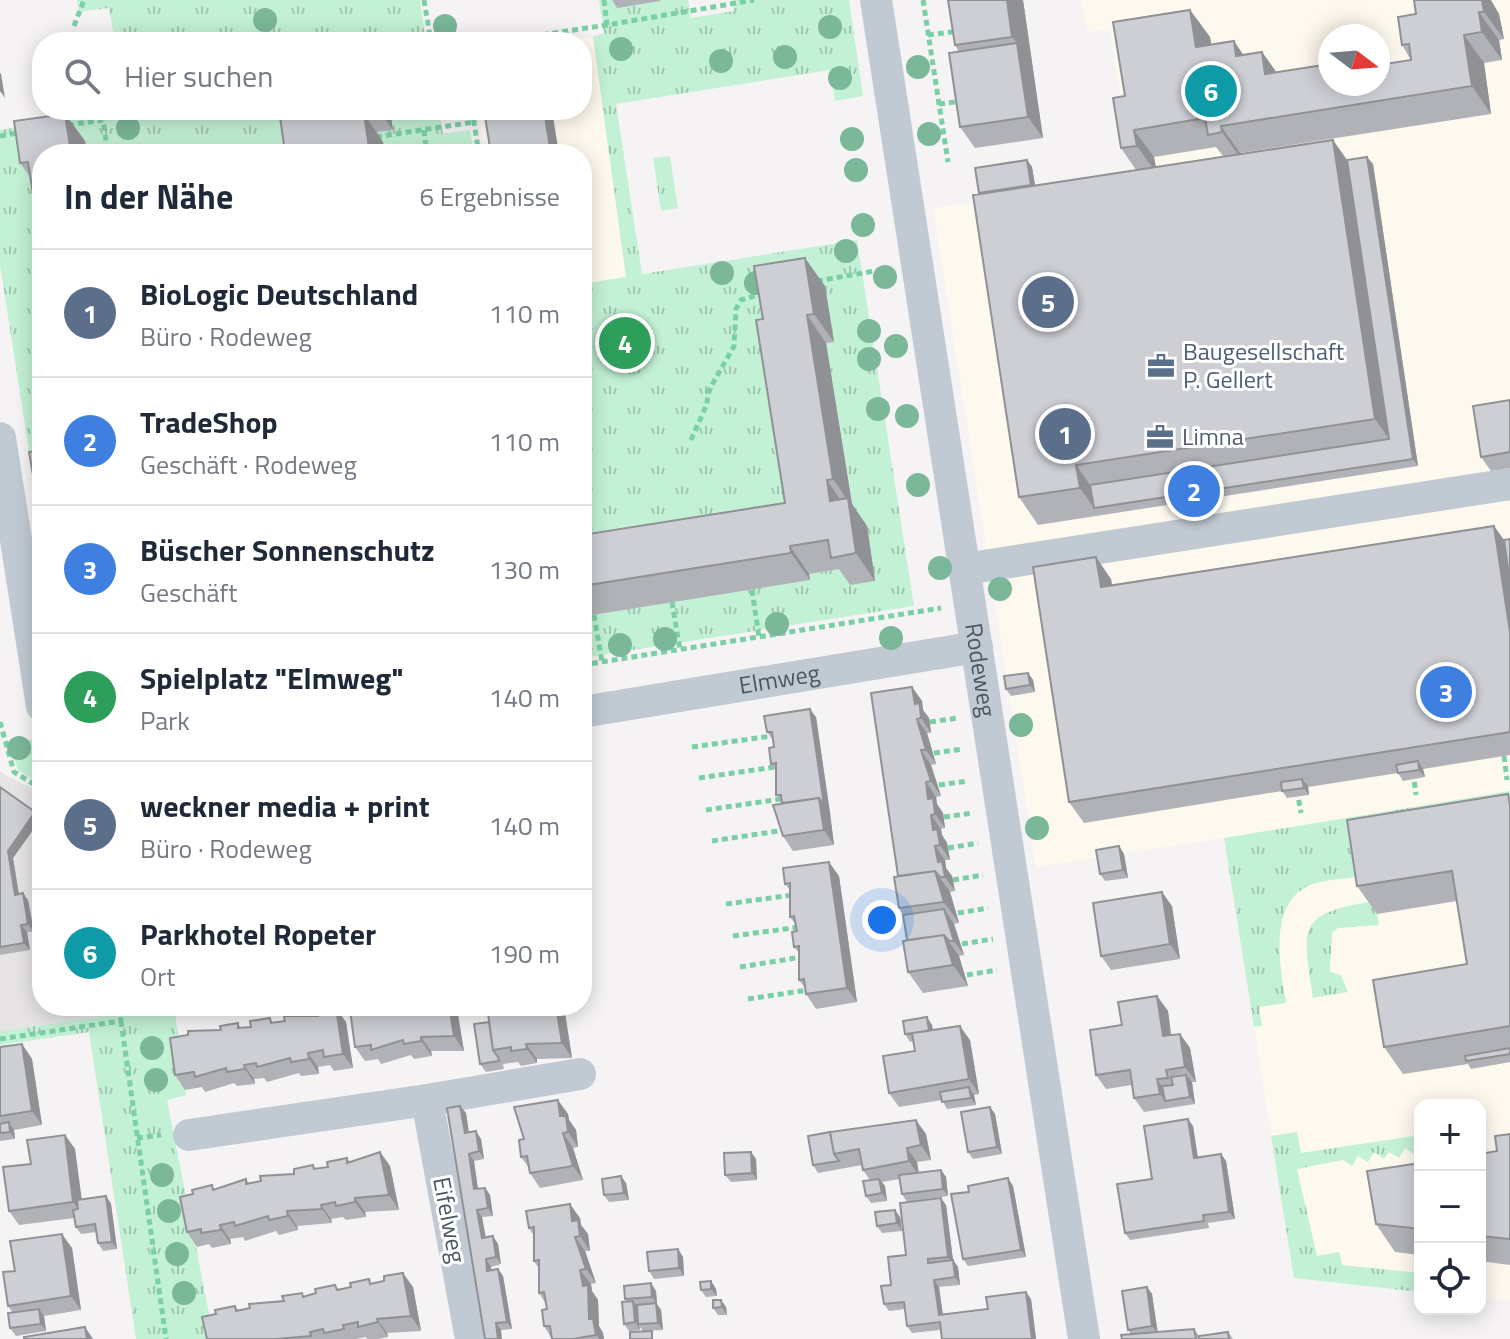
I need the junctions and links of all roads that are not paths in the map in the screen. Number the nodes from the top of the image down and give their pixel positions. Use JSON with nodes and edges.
{"nodes":[{"id":1,"x":876,"y":0,"type":"edge"},
{"id":2,"x":0,"y":438,"type":"edge"},
{"id":3,"x":1510,"y":484,"type":"edge"},
{"id":4,"x":965,"y":569,"type":"junction"},
{"id":5,"x":32,"y":642,"type":"edge"},
{"id":6,"x":977,"y":647,"type":"junction"},
{"id":7,"x":592,"y":710,"type":"edge"},
{"id":8,"x":580,"y":1074,"type":"dead end"},
{"id":9,"x":436,"y":1099,"type":"junction"},
{"id":10,"x":179,"y":1134,"type":"road end"},
{"id":11,"x":471,"y":1339,"type":"edge"},
{"id":12,"x":1084,"y":1339,"type":"edge"}],
"edges":[{"from":1,"to":4,"type":"street","name":"Rodeweg"},
{"from":2,"to":5,"type":"street"},
{"from":3,"to":4,"type":"street"},
{"from":4,"to":6,"type":"street","name":"Rodeweg"},
{"from":6,"to":7,"type":"street","name":"Elmweg"},
{"from":6,"to":12,"type":"street","name":"Rodeweg"},
{"from":8,"to":9,"type":"street"},
{"from":9,"to":10,"type":"street"},
{"from":9,"to":11,"type":"street","name":"Eifelweg"}]}
